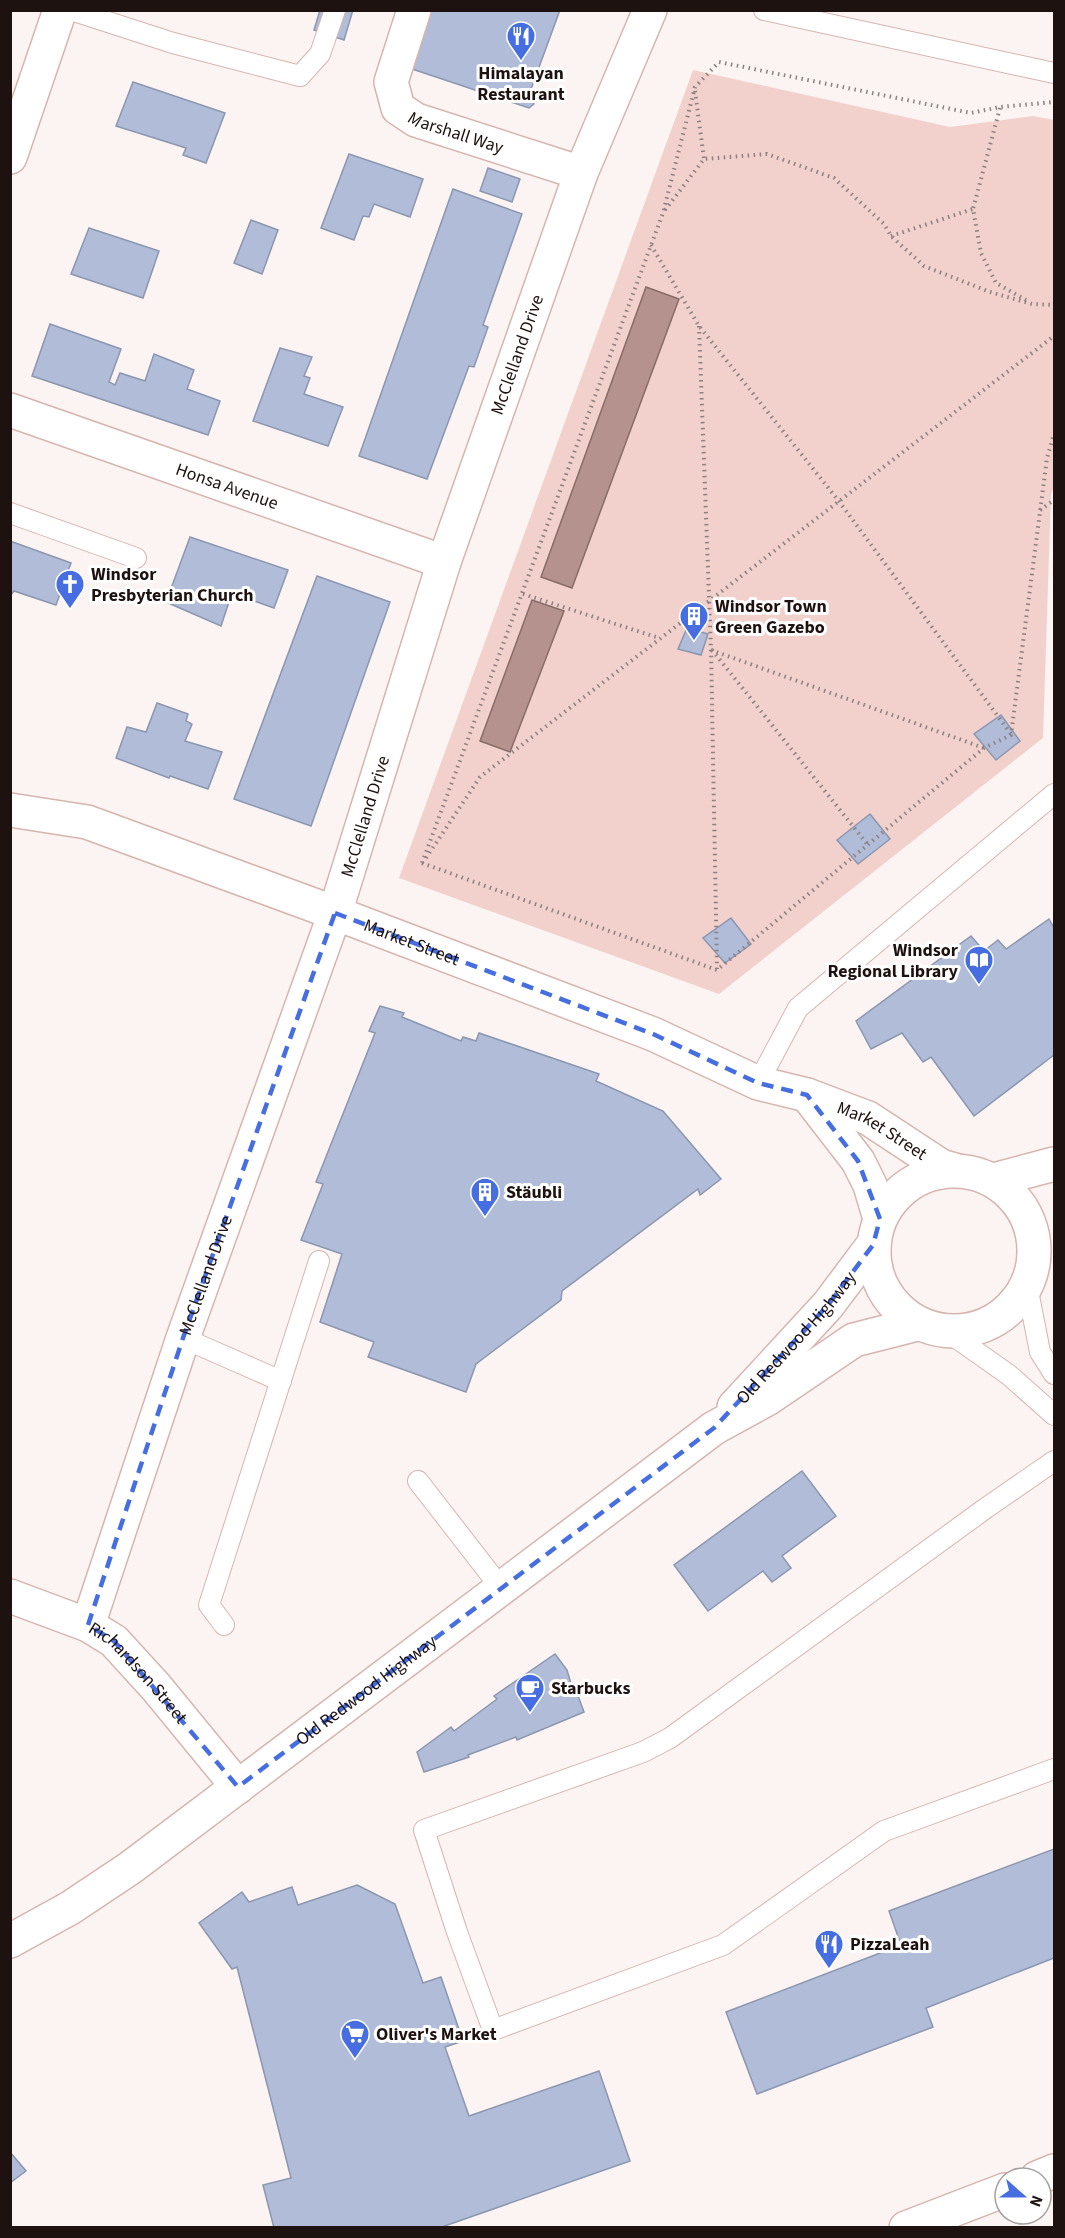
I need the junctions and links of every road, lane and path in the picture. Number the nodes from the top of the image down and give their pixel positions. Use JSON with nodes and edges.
{"nodes":[{"id":1,"x":60,"y":10,"type":"edge"},
{"id":2,"x":71,"y":10,"type":"edge"},
{"id":3,"x":335,"y":10,"type":"edge"},
{"id":4,"x":414,"y":10,"type":"edge"},
{"id":5,"x":651,"y":10,"type":"edge"},
{"id":6,"x":764,"y":10,"type":"edge"},
{"id":7,"x":1054,"y":73,"type":"edge"},
{"id":8,"x":695,"y":87,"type":"junction"},
{"id":9,"x":1054,"y":102,"type":"edge"},
{"id":10,"x":1000,"y":107,"type":"junction"},
{"id":11,"x":10,"y":158,"type":"edge"},
{"id":12,"x":704,"y":159,"type":"junction"},
{"id":13,"x":581,"y":173,"type":"junction"},
{"id":14,"x":973,"y":209,"type":"junction"},
{"id":15,"x":663,"y":213,"type":"junction"},
{"id":16,"x":891,"y":236,"type":"junction"},
{"id":17,"x":650,"y":245,"type":"junction"},
{"id":18,"x":1032,"y":304,"type":"junction"},
{"id":19,"x":1054,"y":305,"type":"edge"},
{"id":20,"x":699,"y":326,"type":"junction"},
{"id":21,"x":1054,"y":336,"type":"edge"},
{"id":22,"x":10,"y":410,"type":"edge"},
{"id":23,"x":1054,"y":434,"type":"edge"},
{"id":24,"x":838,"y":500,"type":"junction"},
{"id":25,"x":1054,"y":500,"type":"edge"},
{"id":26,"x":1040,"y":511,"type":"junction"},
{"id":27,"x":10,"y":513,"type":"edge"},
{"id":28,"x":136,"y":558,"type":"dead end"},
{"id":29,"x":444,"y":562,"type":"junction"},
{"id":30,"x":523,"y":594,"type":"junction"},
{"id":31,"x":708,"y":602,"type":"junction"},
{"id":32,"x":660,"y":638,"type":"junction"},
{"id":33,"x":711,"y":650,"type":"junction"},
{"id":34,"x":1011,"y":735,"type":"junction"},
{"id":35,"x":984,"y":748,"type":"junction"},
{"id":36,"x":1054,"y":794,"type":"edge"},
{"id":37,"x":10,"y":810,"type":"edge"},
{"id":38,"x":868,"y":845,"type":"junction"},
{"id":39,"x":422,"y":863,"type":"junction"},
{"id":40,"x":335,"y":913,"type":"junction"},
{"id":41,"x":717,"y":970,"type":"junction"},
{"id":42,"x":758,"y":1083,"type":"junction"},
{"id":43,"x":807,"y":1095,"type":"junction"},
{"id":44,"x":1054,"y":1164,"type":"edge"},
{"id":45,"x":955,"y":1170,"type":"junction"},
{"id":46,"x":993,"y":1180,"type":"junction"},
{"id":47,"x":877,"y":1232,"type":"junction"},
{"id":48,"x":1054,"y":1233,"type":"edge"},
{"id":49,"x":319,"y":1262,"type":"dead end"},
{"id":50,"x":1031,"y":1273,"type":"junction"},
{"id":51,"x":933,"y":1328,"type":"junction"},
{"id":52,"x":183,"y":1338,"type":"junction"},
{"id":53,"x":1054,"y":1374,"type":"edge"},
{"id":54,"x":281,"y":1382,"type":"junction"},
{"id":55,"x":1054,"y":1415,"type":"edge"},
{"id":56,"x":714,"y":1428,"type":"junction"},
{"id":57,"x":1054,"y":1461,"type":"edge"},
{"id":58,"x":418,"y":1481,"type":"dead end"},
{"id":59,"x":501,"y":1588,"type":"junction"},
{"id":60,"x":10,"y":1596,"type":"edge"},
{"id":61,"x":88,"y":1625,"type":"junction"},
{"id":62,"x":224,"y":1625,"type":"dead end"},
{"id":63,"x":1054,"y":1769,"type":"edge"},
{"id":64,"x":238,"y":1787,"type":"junction"},
{"id":65,"x":10,"y":1941,"type":"edge"},
{"id":66,"x":993,"y":2195,"type":"edge"},
{"id":67,"x":906,"y":2228,"type":"edge"}],
"edges":[{"from":1,"to":11,"type":"main road"},
{"from":2,"to":3,"type":"lane"},
{"from":4,"to":13,"type":"main road","name":"Marshall Way"},
{"from":5,"to":13,"type":"main road","name":"McClelland Drive"},
{"from":6,"to":7,"type":"lane"},
{"from":8,"to":10,"type":"path"},
{"from":8,"to":12,"type":"path"},
{"from":8,"to":15,"type":"path"},
{"from":9,"to":10,"type":"path"},
{"from":10,"to":14,"type":"path"},
{"from":12,"to":15,"type":"path"},
{"from":12,"to":16,"type":"path"},
{"from":13,"to":29,"type":"main road","name":"McClelland Drive"},
{"from":14,"to":16,"type":"path"},
{"from":14,"to":18,"type":"path"},
{"from":15,"to":17,"type":"path"},
{"from":16,"to":18,"type":"path"},
{"from":17,"to":20,"type":"path"},
{"from":17,"to":30,"type":"path"},
{"from":18,"to":19,"type":"path"},
{"from":20,"to":24,"type":"path"},
{"from":20,"to":31,"type":"path"},
{"from":21,"to":24,"type":"path"},
{"from":22,"to":29,"type":"main road","name":"Honsa Avenue"},
{"from":23,"to":26,"type":"path"},
{"from":24,"to":31,"type":"path"},
{"from":24,"to":34,"type":"path"},
{"from":25,"to":26,"type":"path"},
{"from":26,"to":34,"type":"path"},
{"from":27,"to":28,"type":"lane"},
{"from":29,"to":40,"type":"main road","name":"McClelland Drive"},
{"from":30,"to":32,"type":"path"},
{"from":30,"to":39,"type":"path"},
{"from":31,"to":32,"type":"path"},
{"from":31,"to":33,"type":"path"},
{"from":32,"to":39,"type":"path"},
{"from":33,"to":35,"type":"path"},
{"from":33,"to":38,"type":"path"},
{"from":33,"to":41,"type":"path"},
{"from":34,"to":35,"type":"path"},
{"from":35,"to":38,"type":"path"},
{"from":36,"to":42,"type":"lane"},
{"from":37,"to":40,"type":"main road","name":"Market Street"},
{"from":38,"to":41,"type":"path"},
{"from":39,"to":41,"type":"path"},
{"from":40,"to":42,"type":"main road","name":"Market Street"},
{"from":40,"to":52,"type":"main road","name":"McClelland Drive"},
{"from":42,"to":43,"type":"main road","name":"Market Street"},
{"from":43,"to":45,"type":"main road","name":"Market Street"},
{"from":43,"to":47,"type":"main road","name":"Market Street"},
{"from":44,"to":46,"type":"main road"},
{"from":45,"to":46,"type":"main road"},
{"from":45,"to":47,"type":"main road"},
{"from":46,"to":50,"type":"main road"},
{"from":47,"to":51,"type":"main road"},
{"from":47,"to":56,"type":"main road","name":"Old Redwood Highway"},
{"from":48,"to":50,"type":"main road"},
{"from":49,"to":54,"type":"lane"},
{"from":50,"to":51,"type":"main road"},
{"from":50,"to":53,"type":"lane"},
{"from":51,"to":55,"type":"lane"},
{"from":51,"to":56,"type":"main road","name":"Old Redwood Highway"},
{"from":52,"to":54,"type":"lane"},
{"from":52,"to":61,"type":"main road","name":"McClelland Drive"},
{"from":54,"to":62,"type":"lane"},
{"from":56,"to":59,"type":"main road","name":"Old Redwood Highway"},
{"from":57,"to":63,"type":"lane"},
{"from":58,"to":59,"type":"lane"},
{"from":59,"to":64,"type":"main road","name":"Old Redwood Highway"},
{"from":60,"to":61,"type":"main road","name":"Richardson Street"},
{"from":61,"to":64,"type":"main road","name":"Richardson Street"},
{"from":64,"to":65,"type":"main road","name":"Old Redwood Highway"},
{"from":66,"to":67,"type":"main road"}]}
